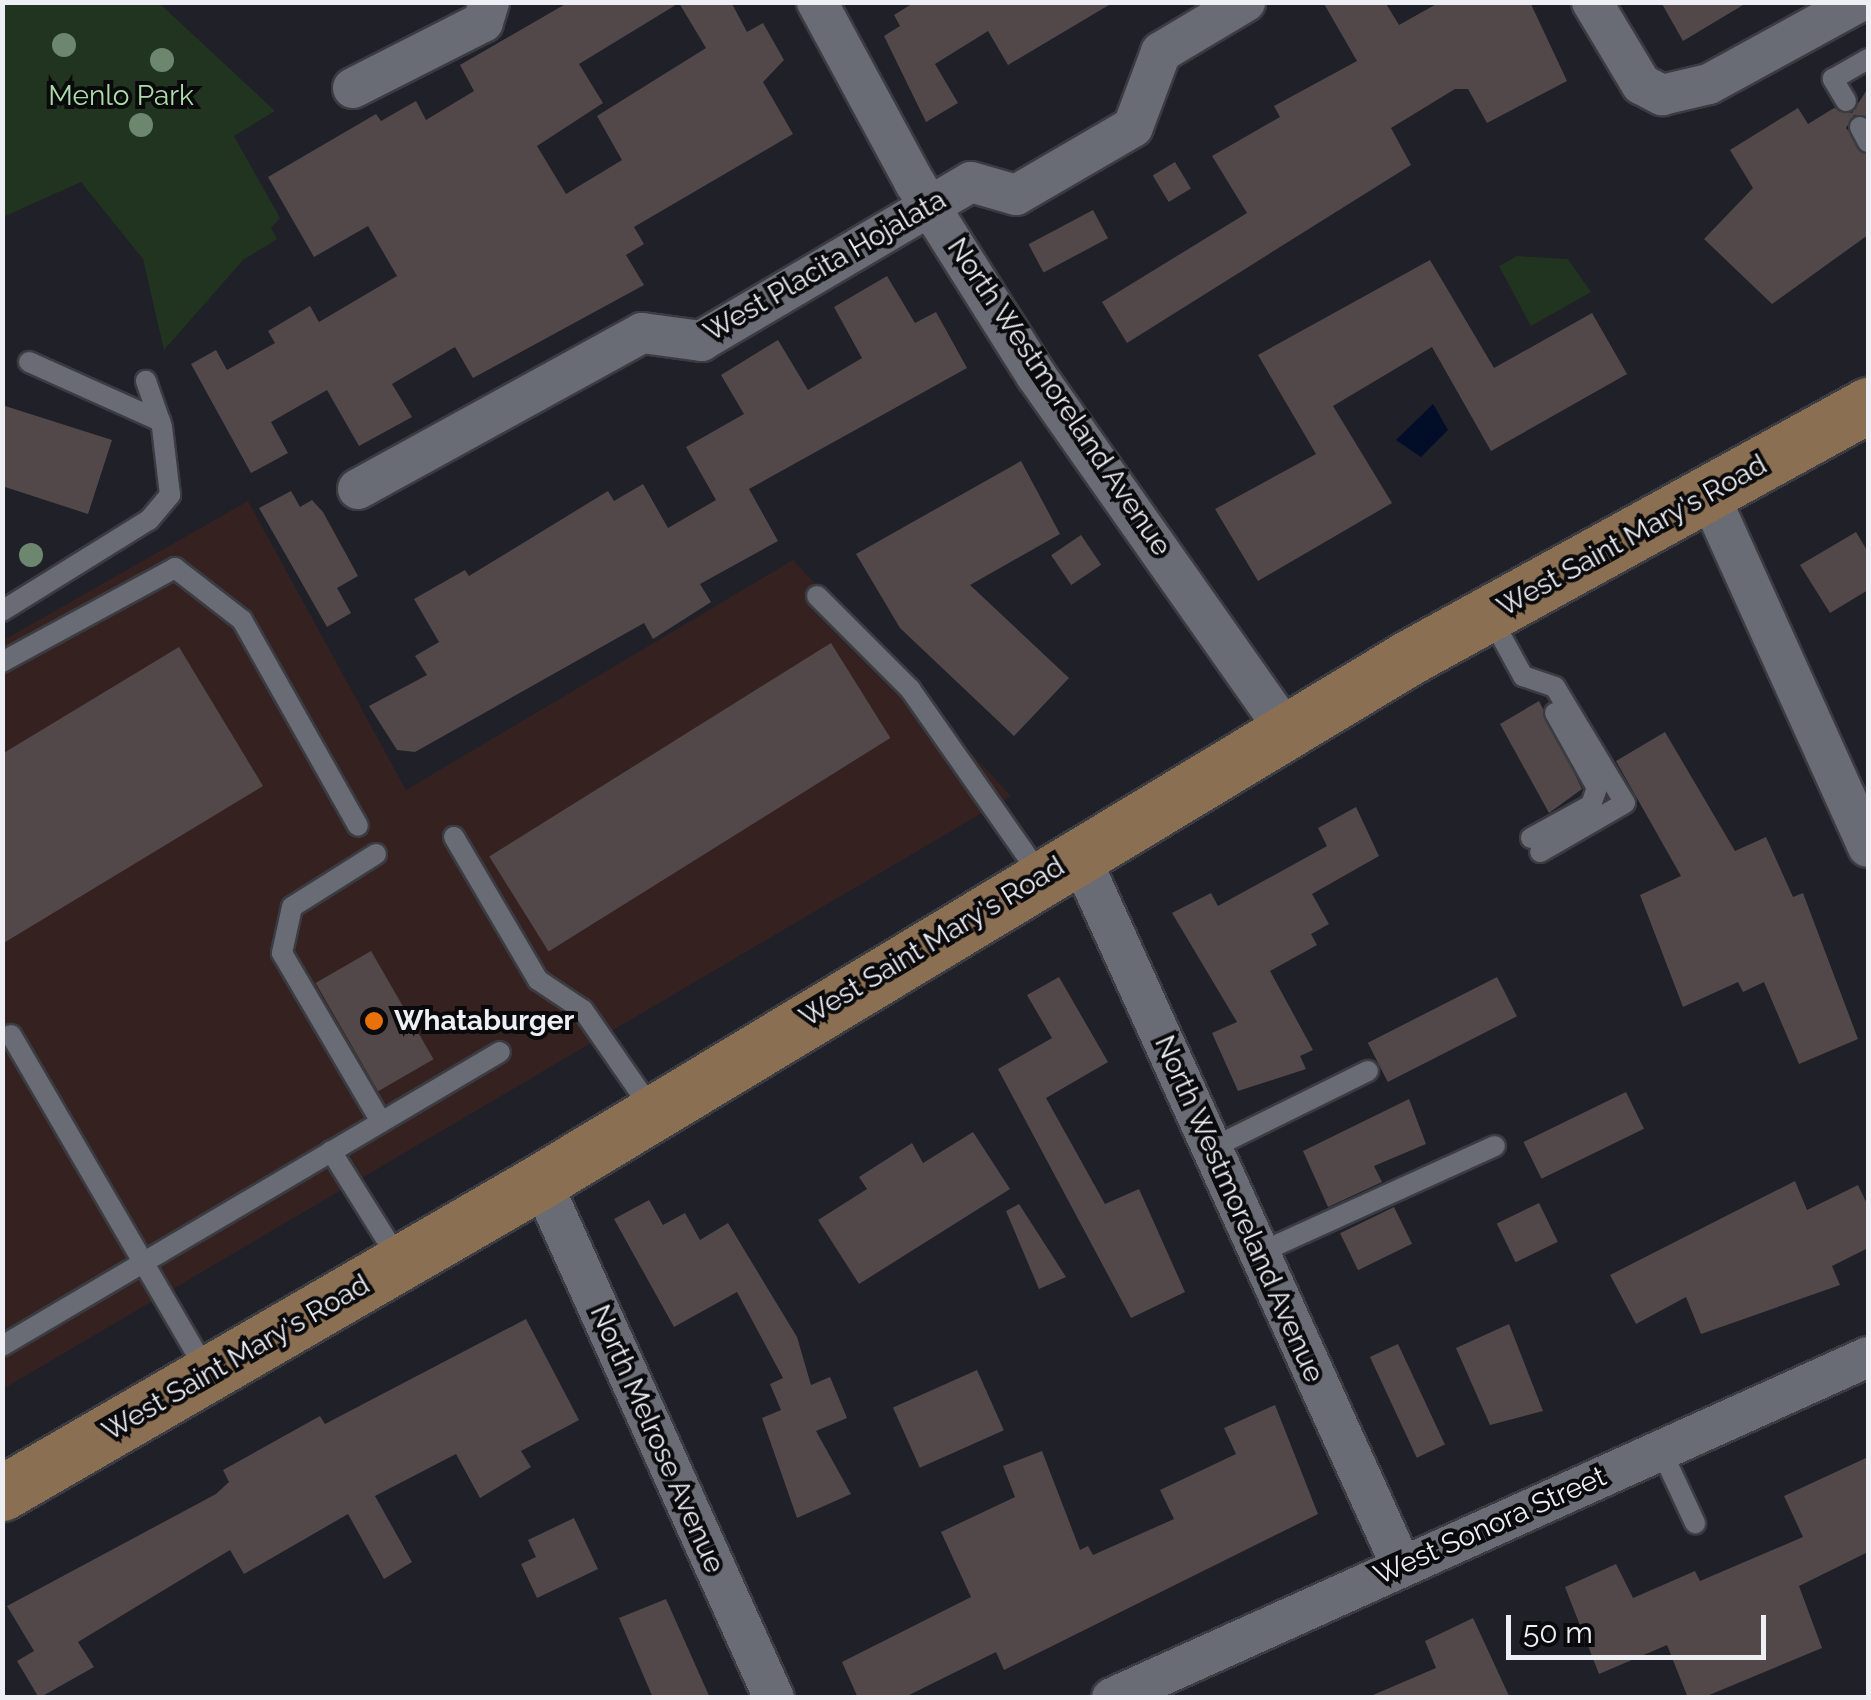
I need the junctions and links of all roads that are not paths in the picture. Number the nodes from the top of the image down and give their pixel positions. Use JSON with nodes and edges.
{"nodes":[{"id":1,"x":490,"y":2,"type":"edge"},
{"id":2,"x":817,"y":2,"type":"edge"},
{"id":3,"x":1244,"y":2,"type":"edge"},
{"id":4,"x":1592,"y":2,"type":"edge"},
{"id":5,"x":1859,"y":2,"type":"edge"},
{"id":6,"x":1868,"y":59,"type":"edge"},
{"id":7,"x":353,"y":88,"type":"dead end"},
{"id":8,"x":1846,"y":101,"type":"dead end"},
{"id":9,"x":930,"y":206,"type":"junction"},
{"id":10,"x":29,"y":362,"type":"dead end"},
{"id":11,"x":146,"y":381,"type":"dead end"},
{"id":12,"x":1868,"y":405,"type":"edge"},
{"id":13,"x":160,"y":421,"type":"junction"},
{"id":14,"x":358,"y":488,"type":"dead end"},
{"id":15,"x":1709,"y":494,"type":"junction"},
{"id":16,"x":817,"y":596,"type":"dead end"},
{"id":17,"x":2,"y":611,"type":"edge"},
{"id":18,"x":1488,"y":614,"type":"junction"},
{"id":19,"x":2,"y":662,"type":"edge"},
{"id":20,"x":1537,"y":681,"type":"junction"},
{"id":21,"x":1286,"y":731,"type":"junction"},
{"id":22,"x":358,"y":826,"type":"dead end"},
{"id":23,"x":454,"y":837,"type":"dead end"},
{"id":24,"x":1868,"y":847,"type":"edge"},
{"id":25,"x":376,"y":854,"type":"dead end"},
{"id":26,"x":1060,"y":864,"type":"junction"},
{"id":27,"x":11,"y":1035,"type":"dead end"},
{"id":28,"x":500,"y":1052,"type":"dead end"},
{"id":29,"x":1368,"y":1071,"type":"dead end"},
{"id":30,"x":654,"y":1112,"type":"junction"},
{"id":31,"x":381,"y":1122,"type":"junction"},
{"id":32,"x":1495,"y":1146,"type":"dead end"},
{"id":33,"x":1212,"y":1148,"type":"junction"},
{"id":34,"x":331,"y":1151,"type":"junction"},
{"id":35,"x":541,"y":1181,"type":"junction"},
{"id":36,"x":1259,"y":1253,"type":"junction"},
{"id":37,"x":400,"y":1262,"type":"junction"},
{"id":38,"x":140,"y":1264,"type":"junction"},
{"id":39,"x":2,"y":1346,"type":"edge"},
{"id":40,"x":1868,"y":1357,"type":"edge"},
{"id":41,"x":208,"y":1374,"type":"junction"},
{"id":42,"x":1661,"y":1450,"type":"junction"},
{"id":43,"x":2,"y":1494,"type":"edge"},
{"id":44,"x":1695,"y":1523,"type":"dead end"},
{"id":45,"x":1401,"y":1566,"type":"junction"},
{"id":46,"x":774,"y":1698,"type":"edge"},
{"id":47,"x":1112,"y":1698,"type":"edge"}],
"edges":[{"from":1,"to":7,"type":"street"},
{"from":2,"to":9,"type":"street","name":"North Westmoreland Avenue"},
{"from":3,"to":9,"type":"street","name":"West Placita Hojalata"},
{"from":4,"to":5,"type":"street"},
{"from":6,"to":8,"type":"lane"},
{"from":9,"to":14,"type":"street","name":"West Placita Hojalata"},
{"from":9,"to":21,"type":"street","name":"North Westmoreland Avenue"},
{"from":10,"to":13,"type":"lane"},
{"from":11,"to":13,"type":"lane"},
{"from":12,"to":15,"type":"main road","name":"West Saint Mary's Road"},
{"from":13,"to":17,"type":"lane"},
{"from":15,"to":18,"type":"main road","name":"West Saint Mary's Road"},
{"from":15,"to":24,"type":"street"},
{"from":16,"to":26,"type":"lane"},
{"from":18,"to":20,"type":"lane"},
{"from":18,"to":21,"type":"main road","name":"West Saint Mary's Road"},
{"from":19,"to":22,"type":"lane"},
{"from":20,"to":20,"type":"lane"},
{"from":21,"to":26,"type":"main road","name":"West Saint Mary's Road"},
{"from":23,"to":30,"type":"lane"},
{"from":25,"to":31,"type":"lane"},
{"from":26,"to":30,"type":"main road","name":"West Saint Mary's Road"},
{"from":26,"to":33,"type":"street","name":"North Westmoreland Avenue"},
{"from":27,"to":38,"type":"lane"},
{"from":28,"to":31,"type":"lane"},
{"from":29,"to":33,"type":"lane"},
{"from":30,"to":35,"type":"main road","name":"West Saint Mary's Road"},
{"from":31,"to":34,"type":"lane"},
{"from":32,"to":36,"type":"lane"},
{"from":33,"to":36,"type":"street","name":"North Westmoreland Avenue"},
{"from":34,"to":37,"type":"lane"},
{"from":34,"to":38,"type":"lane"},
{"from":35,"to":37,"type":"main road","name":"West Saint Mary's Road"},
{"from":35,"to":46,"type":"street","name":"North Melrose Avenue"},
{"from":36,"to":45,"type":"street","name":"North Westmoreland Avenue"},
{"from":37,"to":41,"type":"main road","name":"West Saint Mary's Road"},
{"from":38,"to":39,"type":"lane"},
{"from":38,"to":41,"type":"lane"},
{"from":40,"to":42,"type":"street","name":"West Sonora Street"},
{"from":41,"to":43,"type":"main road","name":"West Saint Mary's Road"},
{"from":42,"to":44,"type":"lane"},
{"from":42,"to":45,"type":"street","name":"West Sonora Street"},
{"from":45,"to":47,"type":"street","name":"West Sonora Street"}]}
